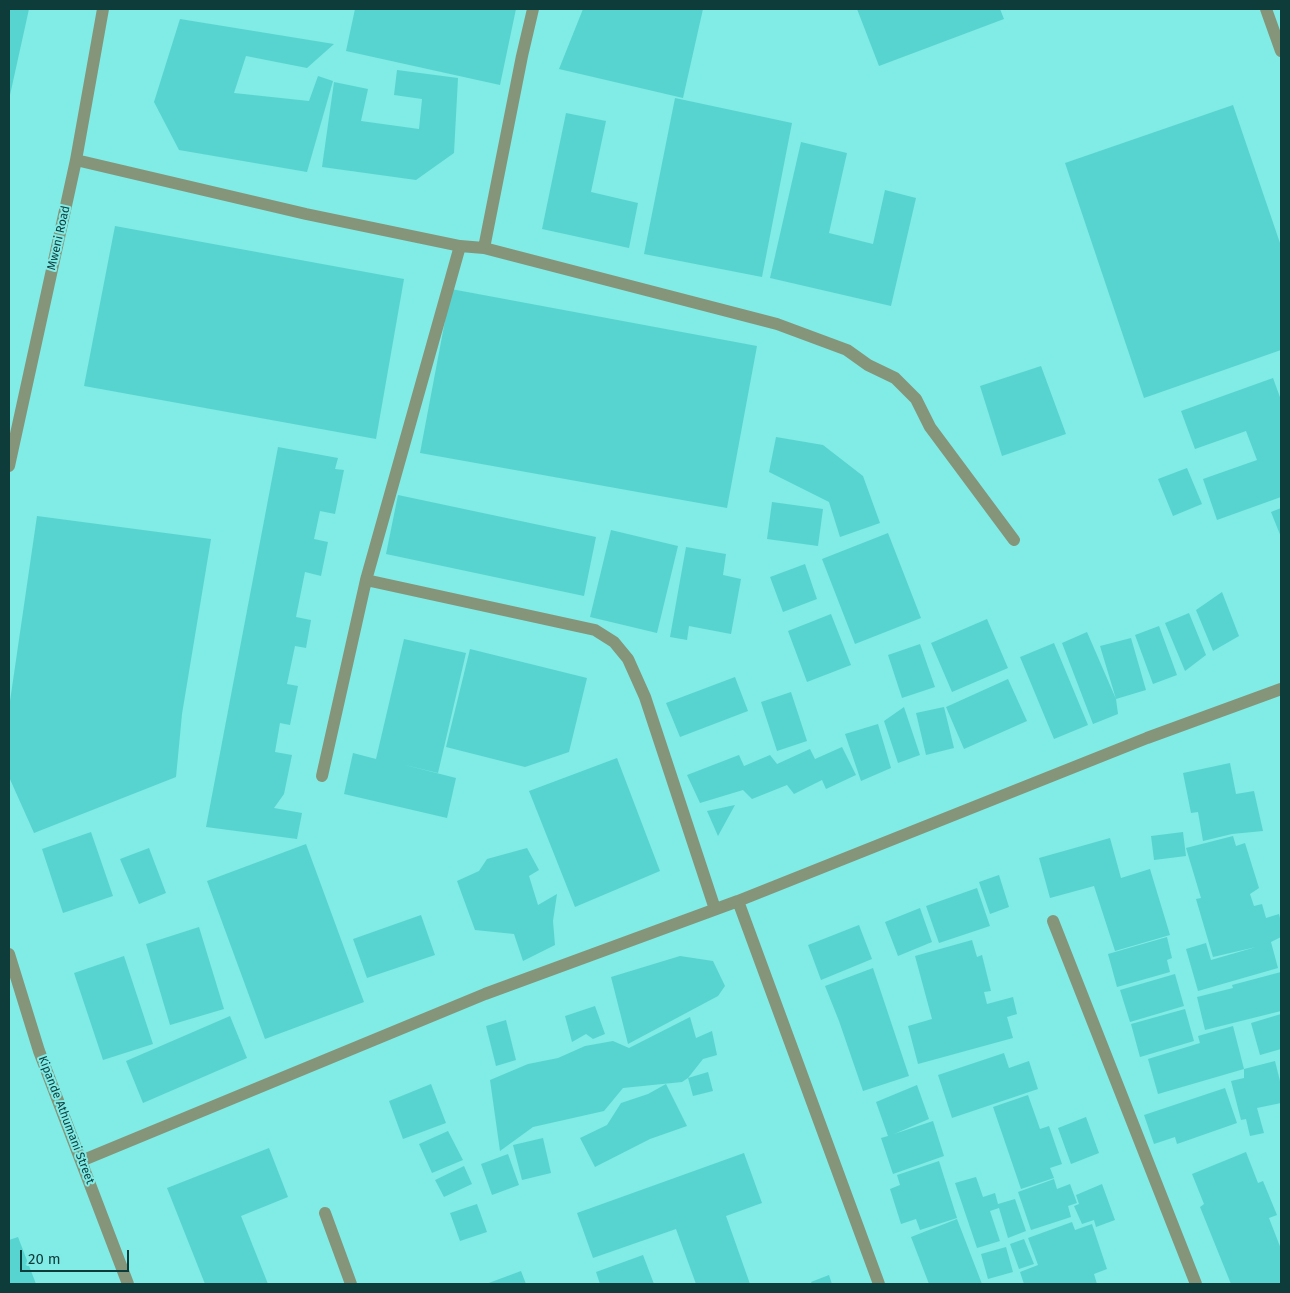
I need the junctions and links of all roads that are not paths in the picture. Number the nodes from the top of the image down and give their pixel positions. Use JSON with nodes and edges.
{"nodes":[{"id":1,"x":103,"y":9,"type":"edge"},
{"id":2,"x":533,"y":9,"type":"edge"},
{"id":3,"x":1266,"y":9,"type":"edge"},
{"id":4,"x":1281,"y":51,"type":"edge"},
{"id":5,"x":76,"y":160,"type":"junction"},
{"id":6,"x":460,"y":246,"type":"junction"},
{"id":7,"x":484,"y":248,"type":"junction"},
{"id":8,"x":9,"y":466,"type":"edge"},
{"id":9,"x":1014,"y":540,"type":"dead end"},
{"id":10,"x":366,"y":580,"type":"junction"},
{"id":11,"x":1281,"y":689,"type":"edge"},
{"id":12,"x":322,"y":776,"type":"dead end"},
{"id":13,"x":738,"y":901,"type":"junction"},
{"id":14,"x":715,"y":909,"type":"junction"},
{"id":15,"x":1053,"y":921,"type":"dead end"},
{"id":16,"x":9,"y":954,"type":"edge"},
{"id":17,"x":81,"y":1161,"type":"junction"},
{"id":18,"x":325,"y":1213,"type":"dead end"},
{"id":19,"x":128,"y":1284,"type":"edge"},
{"id":20,"x":351,"y":1284,"type":"edge"},
{"id":21,"x":879,"y":1284,"type":"edge"},
{"id":22,"x":1196,"y":1284,"type":"edge"}],
"edges":[{"from":1,"to":5,"type":"street","name":"Mweni Road"},
{"from":2,"to":7,"type":"street"},
{"from":3,"to":4,"type":"street"},
{"from":5,"to":6,"type":"street"},
{"from":5,"to":8,"type":"street","name":"Mweni Road"},
{"from":6,"to":7,"type":"street"},
{"from":6,"to":10,"type":"street"},
{"from":7,"to":9,"type":"street"},
{"from":10,"to":12,"type":"street"},
{"from":10,"to":14,"type":"street"},
{"from":11,"to":13,"type":"street"},
{"from":13,"to":14,"type":"street"},
{"from":13,"to":21,"type":"street"},
{"from":14,"to":17,"type":"street"},
{"from":15,"to":22,"type":"street"},
{"from":16,"to":17,"type":"street","name":"Kipande Athumani Street"},
{"from":17,"to":19,"type":"street","name":"Kipande Athumani Street"},
{"from":18,"to":20,"type":"street"}]}
